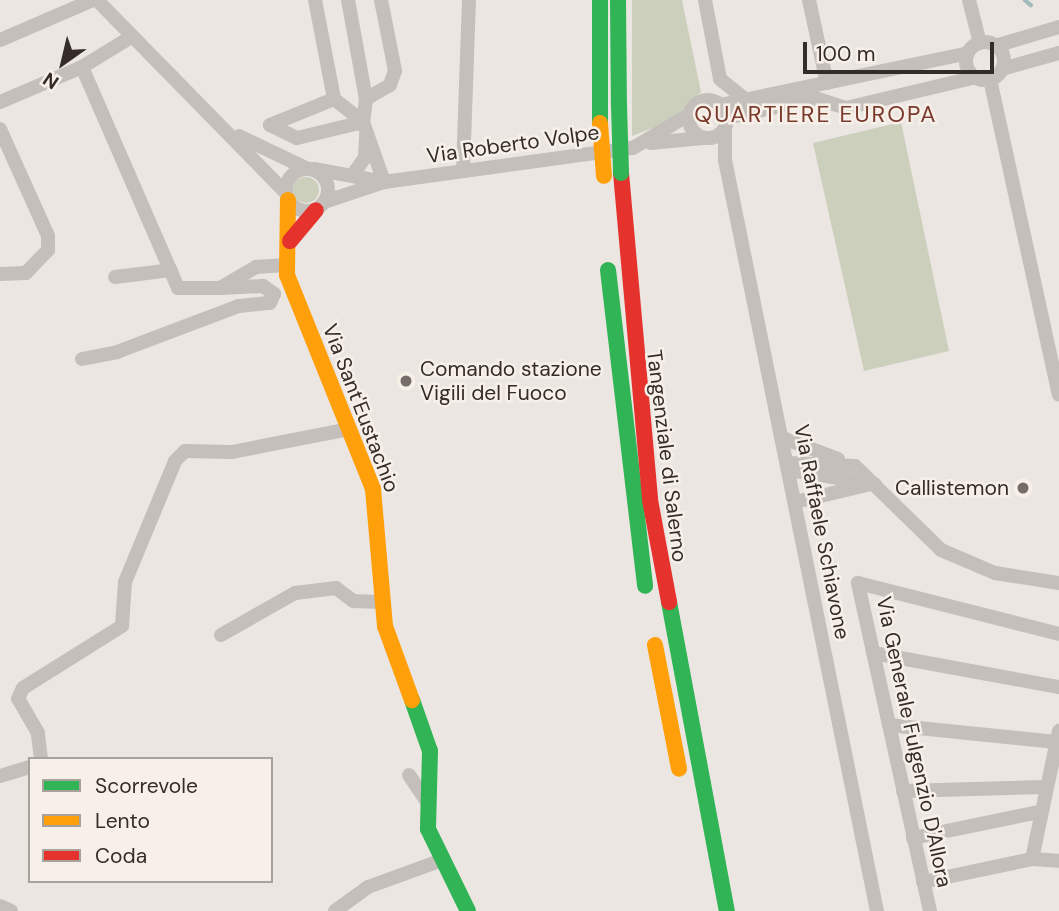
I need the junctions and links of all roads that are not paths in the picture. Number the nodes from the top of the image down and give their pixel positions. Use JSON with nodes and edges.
{"nodes":[{"id":1,"x":95,"y":0,"type":"edge"},
{"id":2,"x":315,"y":0,"type":"edge"},
{"id":3,"x":348,"y":0,"type":"edge"},
{"id":4,"x":381,"y":0,"type":"edge"},
{"id":5,"x":469,"y":0,"type":"edge"},
{"id":6,"x":600,"y":0,"type":"edge"},
{"id":7,"x":618,"y":0,"type":"edge"},
{"id":8,"x":705,"y":0,"type":"edge"},
{"id":9,"x":809,"y":0,"type":"edge"},
{"id":10,"x":969,"y":0,"type":"edge"},
{"id":11,"x":1059,"y":27,"type":"edge"},
{"id":12,"x":131,"y":37,"type":"junction"},
{"id":13,"x":0,"y":40,"type":"edge"},
{"id":14,"x":995,"y":46,"type":"junction"},
{"id":15,"x":974,"y":48,"type":"junction"},
{"id":16,"x":1059,"y":53,"type":"edge"},
{"id":17,"x":82,"y":67,"type":"junction"},
{"id":18,"x":989,"y":75,"type":"junction"},
{"id":19,"x":720,"y":79,"type":"junction"},
{"id":20,"x":827,"y":83,"type":"junction"},
{"id":21,"x":334,"y":99,"type":"junction"},
{"id":22,"x":366,"y":99,"type":"junction"},
{"id":23,"x":746,"y":100,"type":"junction"},
{"id":24,"x":0,"y":102,"type":"edge"},
{"id":25,"x":720,"y":113,"type":"junction"},
{"id":26,"x":690,"y":114,"type":"junction"},
{"id":27,"x":365,"y":128,"type":"junction"},
{"id":28,"x":0,"y":129,"type":"edge"},
{"id":29,"x":232,"y":133,"type":"junction"},
{"id":30,"x":704,"y":138,"type":"junction"},
{"id":31,"x":646,"y":143,"type":"junction"},
{"id":32,"x":725,"y":160,"type":"junction"},
{"id":33,"x":311,"y":169,"type":"junction"},
{"id":34,"x":463,"y":171,"type":"junction"},
{"id":35,"x":354,"y":173,"type":"junction"},
{"id":36,"x":384,"y":182,"type":"junction"},
{"id":37,"x":287,"y":197,"type":"junction"},
{"id":38,"x":320,"y":206,"type":"junction"},
{"id":39,"x":605,"y":211,"type":"dead end"},
{"id":40,"x":289,"y":242,"type":"junction"},
{"id":41,"x":607,"y":246,"type":"dead end"},
{"id":42,"x":285,"y":265,"type":"junction"},
{"id":43,"x":170,"y":270,"type":"junction"},
{"id":44,"x":0,"y":274,"type":"edge"},
{"id":45,"x":115,"y":277,"type":"dead end"},
{"id":46,"x":220,"y":288,"type":"junction"},
{"id":47,"x":82,"y":359,"type":"dead end"},
{"id":48,"x":1059,"y":395,"type":"edge"},
{"id":49,"x":349,"y":429,"type":"junction"},
{"id":50,"x":783,"y":438,"type":"junction"},
{"id":51,"x":855,"y":466,"type":"junction"},
{"id":52,"x":790,"y":467,"type":"junction"},
{"id":53,"x":876,"y":484,"type":"junction"},
{"id":54,"x":795,"y":502,"type":"junction"},
{"id":55,"x":1059,"y":583,"type":"edge"},
{"id":56,"x":381,"y":602,"type":"junction"},
{"id":57,"x":648,"y":606,"type":"dead end"},
{"id":58,"x":652,"y":628,"type":"dead end"},
{"id":59,"x":1059,"y":634,"type":"edge"},
{"id":60,"x":221,"y":635,"type":"dead end"},
{"id":61,"x":873,"y":653,"type":"junction"},
{"id":62,"x":1059,"y":687,"type":"edge"},
{"id":63,"x":888,"y":725,"type":"junction"},
{"id":64,"x":1058,"y":737,"type":"edge"},
{"id":65,"x":41,"y":757,"type":"edge"},
{"id":66,"x":28,"y":768,"type":"edge"},
{"id":67,"x":409,"y":775,"type":"dead end"},
{"id":68,"x":0,"y":776,"type":"edge"},
{"id":69,"x":1045,"y":787,"type":"junction"},
{"id":70,"x":684,"y":791,"type":"dead end"},
{"id":71,"x":902,"y":791,"type":"junction"},
{"id":72,"x":702,"y":794,"type":"junction"},
{"id":73,"x":428,"y":802,"type":"junction"},
{"id":74,"x":1038,"y":812,"type":"junction"},
{"id":75,"x":913,"y":838,"type":"junction"},
{"id":76,"x":697,"y":853,"type":"dead end"},
{"id":77,"x":1033,"y":856,"type":"junction"},
{"id":78,"x":442,"y":860,"type":"junction"},
{"id":79,"x":1059,"y":861,"type":"edge"},
{"id":80,"x":923,"y":883,"type":"junction"},
{"id":81,"x":0,"y":906,"type":"edge"},
{"id":82,"x":11,"y":911,"type":"edge"},
{"id":83,"x":335,"y":911,"type":"edge"},
{"id":84,"x":468,"y":911,"type":"edge"},
{"id":85,"x":709,"y":911,"type":"edge"},
{"id":86,"x":727,"y":911,"type":"edge"},
{"id":87,"x":743,"y":911,"type":"edge"},
{"id":88,"x":877,"y":911,"type":"edge"},
{"id":89,"x":930,"y":911,"type":"edge"}],
"edges":[{"from":1,"to":12,"type":"street"},
{"from":1,"to":13,"type":"street"},
{"from":2,"to":21,"type":"street"},
{"from":3,"to":22,"type":"street"},
{"from":4,"to":22,"type":"street"},
{"from":5,"to":34,"type":"street"},
{"from":6,"to":39,"type":"main road","bridge":true},
{"from":7,"to":72,"type":"main road","name":"Tangenziale di Salerno","bridge":true},
{"from":8,"to":19,"type":"street"},
{"from":9,"to":20,"type":"street"},
{"from":10,"to":15,"type":"street"},
{"from":11,"to":14,"type":"street"},
{"from":12,"to":17,"type":"street"},
{"from":12,"to":29,"type":"street"},
{"from":14,"to":15,"type":"street"},
{"from":14,"to":18,"type":"street"},
{"from":15,"to":18,"type":"street"},
{"from":15,"to":20,"type":"street"},
{"from":16,"to":18,"type":"street"},
{"from":17,"to":24,"type":"street"},
{"from":17,"to":43,"type":"street"},
{"from":18,"to":25,"type":"street"},
{"from":18,"to":48,"type":"street"},
{"from":19,"to":23,"type":"street"},
{"from":19,"to":25,"type":"street","name":"Via Raffaele Schiavone"},
{"from":20,"to":23,"type":"street"},
{"from":21,"to":27,"type":"street"},
{"from":21,"to":27,"type":"street"},
{"from":22,"to":27,"type":"street"},
{"from":23,"to":25,"type":"street"},
{"from":25,"to":26,"type":"street","name":"Via Roberto Volpe"},
{"from":25,"to":30,"type":"street"},
{"from":25,"to":32,"type":"street","name":"Via Raffaele Schiavone"},
{"from":26,"to":30,"type":"street"},
{"from":26,"to":31,"type":"street","name":"Via Roberto Volpe"},
{"from":27,"to":35,"type":"street"},
{"from":27,"to":36,"type":"street"},
{"from":28,"to":44,"type":"street"},
{"from":29,"to":33,"type":"street"},
{"from":29,"to":37,"type":"street"},
{"from":30,"to":31,"type":"street","name":"Via Roberto Volpe"},
{"from":30,"to":32,"type":"street"},
{"from":31,"to":34,"type":"street","name":"Via Roberto Volpe"},
{"from":32,"to":50,"type":"street","name":"Via Raffaele Schiavone"},
{"from":33,"to":35,"type":"street","name":"Via Roberto Volpe"},
{"from":33,"to":37,"type":"street"},
{"from":33,"to":38,"type":"street"},
{"from":34,"to":36,"type":"street","name":"Via Roberto Volpe"},
{"from":35,"to":36,"type":"street","name":"Via Roberto Volpe"},
{"from":36,"to":38,"type":"street","name":"Via Roberto Volpe"},
{"from":37,"to":38,"type":"street"},
{"from":37,"to":40,"type":"main road"},
{"from":38,"to":40,"type":"main road"},
{"from":40,"to":42,"type":"main road"},
{"from":41,"to":57,"type":"main road","name":"Tangenziale di Salerno"},
{"from":42,"to":46,"type":"street"},
{"from":42,"to":49,"type":"main road","name":"Via Sant'Eustachio"},
{"from":43,"to":45,"type":"street"},
{"from":43,"to":46,"type":"street"},
{"from":46,"to":47,"type":"street"},
{"from":49,"to":56,"type":"main road","name":"Via Sant'Eustachio"},
{"from":49,"to":65,"type":"street"},
{"from":50,"to":51,"type":"street"},
{"from":50,"to":52,"type":"street","name":"Via Raffaele Schiavone"},
{"from":51,"to":52,"type":"street"},
{"from":51,"to":53,"type":"street"},
{"from":52,"to":53,"type":"street"},
{"from":52,"to":54,"type":"street","name":"Via Raffaele Schiavone"},
{"from":53,"to":54,"type":"street"},
{"from":53,"to":55,"type":"street"},
{"from":54,"to":88,"type":"street","name":"Via Raffaele Schiavone"},
{"from":56,"to":60,"type":"street"},
{"from":56,"to":73,"type":"main road","name":"Via Sant'Eustachio"},
{"from":58,"to":70,"type":"main road"},
{"from":59,"to":61,"type":"street","name":"Via Generale Fulgenzio D'Allora"},
{"from":61,"to":62,"type":"street"},
{"from":61,"to":63,"type":"street","name":"Via Generale Fulgenzio D'Allora"},
{"from":63,"to":64,"type":"street"},
{"from":63,"to":71,"type":"street","name":"Via Generale Fulgenzio D'Allora"},
{"from":64,"to":69,"type":"street"},
{"from":66,"to":68,"type":"street"},
{"from":67,"to":73,"type":"street"},
{"from":69,"to":71,"type":"street"},
{"from":69,"to":74,"type":"street"},
{"from":71,"to":75,"type":"street","name":"Via Generale Fulgenzio D'Allora"},
{"from":72,"to":86,"type":"main road","name":"Tangenziale di Salerno"},
{"from":72,"to":87,"type":"main road"},
{"from":73,"to":78,"type":"main road","name":"Via Sant'Eustachio"},
{"from":74,"to":75,"type":"street"},
{"from":74,"to":77,"type":"street"},
{"from":75,"to":80,"type":"street","name":"Via Generale Fulgenzio D'Allora"},
{"from":76,"to":85,"type":"main road"},
{"from":77,"to":79,"type":"street"},
{"from":77,"to":80,"type":"street"},
{"from":78,"to":83,"type":"street"},
{"from":78,"to":84,"type":"main road","name":"Via Sant'Eustachio"},
{"from":80,"to":89,"type":"street","name":"Via Generale Fulgenzio D'Allora"},
{"from":81,"to":82,"type":"street"}]}
